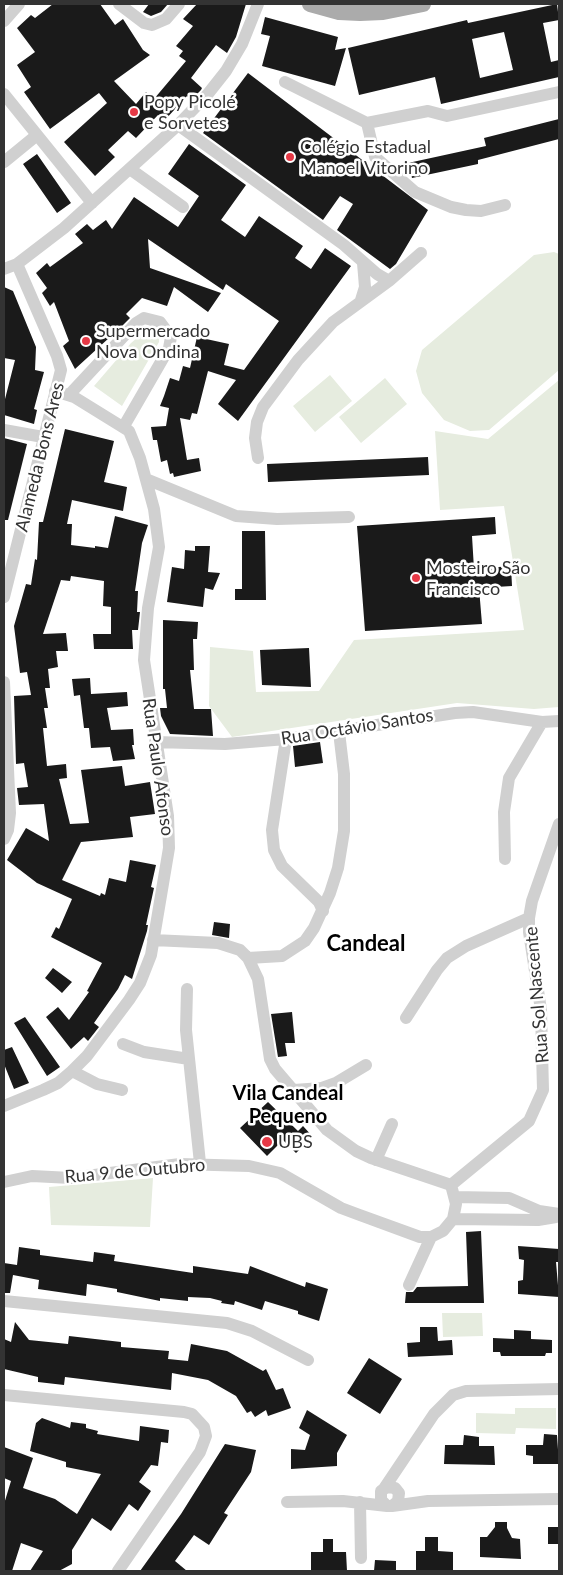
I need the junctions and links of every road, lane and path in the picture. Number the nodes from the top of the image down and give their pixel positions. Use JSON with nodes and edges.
{"nodes":[{"id":1,"x":19,"y":4,"type":"edge"},
{"id":2,"x":119,"y":4,"type":"edge"},
{"id":3,"x":179,"y":4,"type":"edge"},
{"id":4,"x":258,"y":4,"type":"edge"},
{"id":5,"x":310,"y":4,"type":"edge"},
{"id":6,"x":424,"y":4,"type":"edge"},
{"id":7,"x":4,"y":20,"type":"edge"},
{"id":8,"x":285,"y":82,"type":"dead end"},
{"id":9,"x":559,"y":92,"type":"edge"},
{"id":10,"x":4,"y":94,"type":"edge"},
{"id":11,"x":367,"y":122,"type":"junction"},
{"id":12,"x":178,"y":125,"type":"junction"},
{"id":13,"x":37,"y":135,"type":"junction"},
{"id":14,"x":4,"y":162,"type":"edge"},
{"id":15,"x":130,"y":169,"type":"junction"},
{"id":16,"x":92,"y":203,"type":"junction"},
{"id":17,"x":505,"y":205,"type":"dead end"},
{"id":18,"x":183,"y":207,"type":"dead end"},
{"id":19,"x":421,"y":253,"type":"dead end"},
{"id":20,"x":363,"y":263,"type":"junction"},
{"id":21,"x":17,"y":264,"type":"junction"},
{"id":22,"x":4,"y":269,"type":"edge"},
{"id":23,"x":389,"y":280,"type":"junction"},
{"id":24,"x":361,"y":300,"type":"junction"},
{"id":25,"x":55,"y":391,"type":"junction"},
{"id":26,"x":69,"y":395,"type":"junction"},
{"id":27,"x":124,"y":426,"type":"junction"},
{"id":28,"x":4,"y":430,"type":"edge"},
{"id":29,"x":43,"y":437,"type":"junction"},
{"id":30,"x":258,"y":458,"type":"dead end"},
{"id":31,"x":146,"y":479,"type":"junction"},
{"id":32,"x":349,"y":517,"type":"dead end"},
{"id":33,"x":4,"y":597,"type":"edge"},
{"id":34,"x":4,"y":682,"type":"edge"},
{"id":35,"x":559,"y":721,"type":"edge"},
{"id":36,"x":542,"y":722,"type":"junction"},
{"id":37,"x":339,"y":732,"type":"junction"},
{"id":38,"x":286,"y":740,"type":"junction"},
{"id":39,"x":155,"y":742,"type":"junction"},
{"id":40,"x":559,"y":824,"type":"edge"},
{"id":41,"x":4,"y":839,"type":"edge"},
{"id":42,"x":505,"y":859,"type":"dead end"},
{"id":43,"x":323,"y":910,"type":"junction"},
{"id":44,"x":530,"y":918,"type":"junction"},
{"id":45,"x":154,"y":940,"type":"junction"},
{"id":46,"x":248,"y":958,"type":"junction"},
{"id":47,"x":187,"y":989,"type":"dead end"},
{"id":48,"x":406,"y":1018,"type":"dead end"},
{"id":49,"x":123,"y":1044,"type":"dead end"},
{"id":50,"x":189,"y":1059,"type":"junction"},
{"id":51,"x":366,"y":1065,"type":"dead end"},
{"id":52,"x":72,"y":1071,"type":"junction"},
{"id":53,"x":122,"y":1090,"type":"dead end"},
{"id":54,"x":294,"y":1090,"type":"junction"},
{"id":55,"x":4,"y":1106,"type":"edge"},
{"id":56,"x":392,"y":1124,"type":"dead end"},
{"id":57,"x":376,"y":1160,"type":"junction"},
{"id":58,"x":200,"y":1163,"type":"junction"},
{"id":59,"x":4,"y":1182,"type":"edge"},
{"id":60,"x":453,"y":1191,"type":"junction"},
{"id":61,"x":559,"y":1216,"type":"edge"},
{"id":62,"x":454,"y":1219,"type":"junction"},
{"id":63,"x":431,"y":1237,"type":"junction"},
{"id":64,"x":408,"y":1285,"type":"dead end"},
{"id":65,"x":4,"y":1300,"type":"edge"},
{"id":66,"x":308,"y":1360,"type":"dead end"},
{"id":67,"x":559,"y":1389,"type":"edge"},
{"id":68,"x":4,"y":1395,"type":"edge"},
{"id":69,"x":409,"y":1450,"type":"junction"},
{"id":70,"x":382,"y":1490,"type":"junction"},
{"id":71,"x":399,"y":1492,"type":"junction"},
{"id":72,"x":559,"y":1499,"type":"edge"},
{"id":73,"x":343,"y":1501,"type":"junction"},
{"id":74,"x":428,"y":1501,"type":"junction"},
{"id":75,"x":286,"y":1502,"type":"dead end"},
{"id":76,"x":360,"y":1502,"type":"junction"},
{"id":77,"x":389,"y":1506,"type":"junction"},
{"id":78,"x":361,"y":1558,"type":"dead end"},
{"id":79,"x":118,"y":1571,"type":"edge"}],
"edges":[{"from":1,"to":7,"type":"street"},
{"from":2,"to":3,"type":"street"},
{"from":4,"to":12,"type":"street"},
{"from":5,"to":6,"type":"main road"},
{"from":8,"to":11,"type":"street"},
{"from":9,"to":11,"type":"street"},
{"from":10,"to":13,"type":"street"},
{"from":11,"to":17,"type":"street"},
{"from":12,"to":15,"type":"street"},
{"from":12,"to":20,"type":"street"},
{"from":13,"to":14,"type":"street"},
{"from":13,"to":16,"type":"street"},
{"from":15,"to":16,"type":"street"},
{"from":15,"to":18,"type":"street"},
{"from":16,"to":21,"type":"street"},
{"from":19,"to":23,"type":"street"},
{"from":20,"to":23,"type":"street"},
{"from":20,"to":24,"type":"street"},
{"from":21,"to":22,"type":"street"},
{"from":21,"to":25,"type":"street","name":"Alameda Bons Ares"},
{"from":23,"to":24,"type":"street"},
{"from":24,"to":30,"type":"street"},
{"from":25,"to":26,"type":"street"},
{"from":25,"to":29,"type":"street","name":"Alameda Bons Ares"},
{"from":26,"to":27,"type":"street"},
{"from":26,"to":27,"type":"street"},
{"from":27,"to":31,"type":"street","name":"Rua Paulo Afonso"},
{"from":28,"to":29,"type":"street"},
{"from":29,"to":33,"type":"street","name":"Alameda Bons Ares"},
{"from":31,"to":32,"type":"street"},
{"from":31,"to":39,"type":"street","name":"Rua Paulo Afonso"},
{"from":34,"to":41,"type":"street"},
{"from":35,"to":36,"type":"street","name":"Rua Octávio Santos"},
{"from":36,"to":37,"type":"street","name":"Rua Octávio Santos"},
{"from":36,"to":42,"type":"street"},
{"from":37,"to":38,"type":"street","name":"Rua Octávio Santos"},
{"from":37,"to":43,"type":"street"},
{"from":38,"to":39,"type":"street","name":"Rua Octávio Santos"},
{"from":38,"to":43,"type":"street"},
{"from":39,"to":45,"type":"street","name":"Rua Paulo Afonso"},
{"from":40,"to":44,"type":"street","name":"Rua Sol Nascente"},
{"from":43,"to":46,"type":"street"},
{"from":44,"to":48,"type":"street"},
{"from":44,"to":60,"type":"street","name":"Rua Sol Nascente"},
{"from":45,"to":46,"type":"street"},
{"from":45,"to":52,"type":"street","name":"Rua Paulo Afonso"},
{"from":46,"to":54,"type":"street"},
{"from":47,"to":50,"type":"street"},
{"from":49,"to":50,"type":"street"},
{"from":50,"to":58,"type":"street"},
{"from":51,"to":54,"type":"street"},
{"from":52,"to":53,"type":"street"},
{"from":52,"to":55,"type":"street","name":"Rua Paulo Afonso"},
{"from":54,"to":57,"type":"street"},
{"from":56,"to":57,"type":"street"},
{"from":57,"to":60,"type":"street"},
{"from":58,"to":59,"type":"street","name":"Rua 9 de Outubro"},
{"from":58,"to":63,"type":"street","name":"Rua 9 de Outubro"},
{"from":60,"to":61,"type":"street"},
{"from":60,"to":62,"type":"street"},
{"from":61,"to":62,"type":"street"},
{"from":62,"to":63,"type":"street"},
{"from":63,"to":64,"type":"street"},
{"from":65,"to":66,"type":"street"},
{"from":67,"to":69,"type":"street"},
{"from":68,"to":79,"type":"street"},
{"from":69,"to":70,"type":"street"},
{"from":69,"to":71,"type":"street"},
{"from":70,"to":71,"type":"street"},
{"from":70,"to":73,"type":"street"},
{"from":70,"to":77,"type":"street"},
{"from":71,"to":74,"type":"street"},
{"from":71,"to":77,"type":"street"},
{"from":72,"to":74,"type":"street"},
{"from":73,"to":75,"type":"street"},
{"from":73,"to":76,"type":"street"},
{"from":74,"to":77,"type":"street"},
{"from":76,"to":77,"type":"street"},
{"from":76,"to":78,"type":"street"}]}
